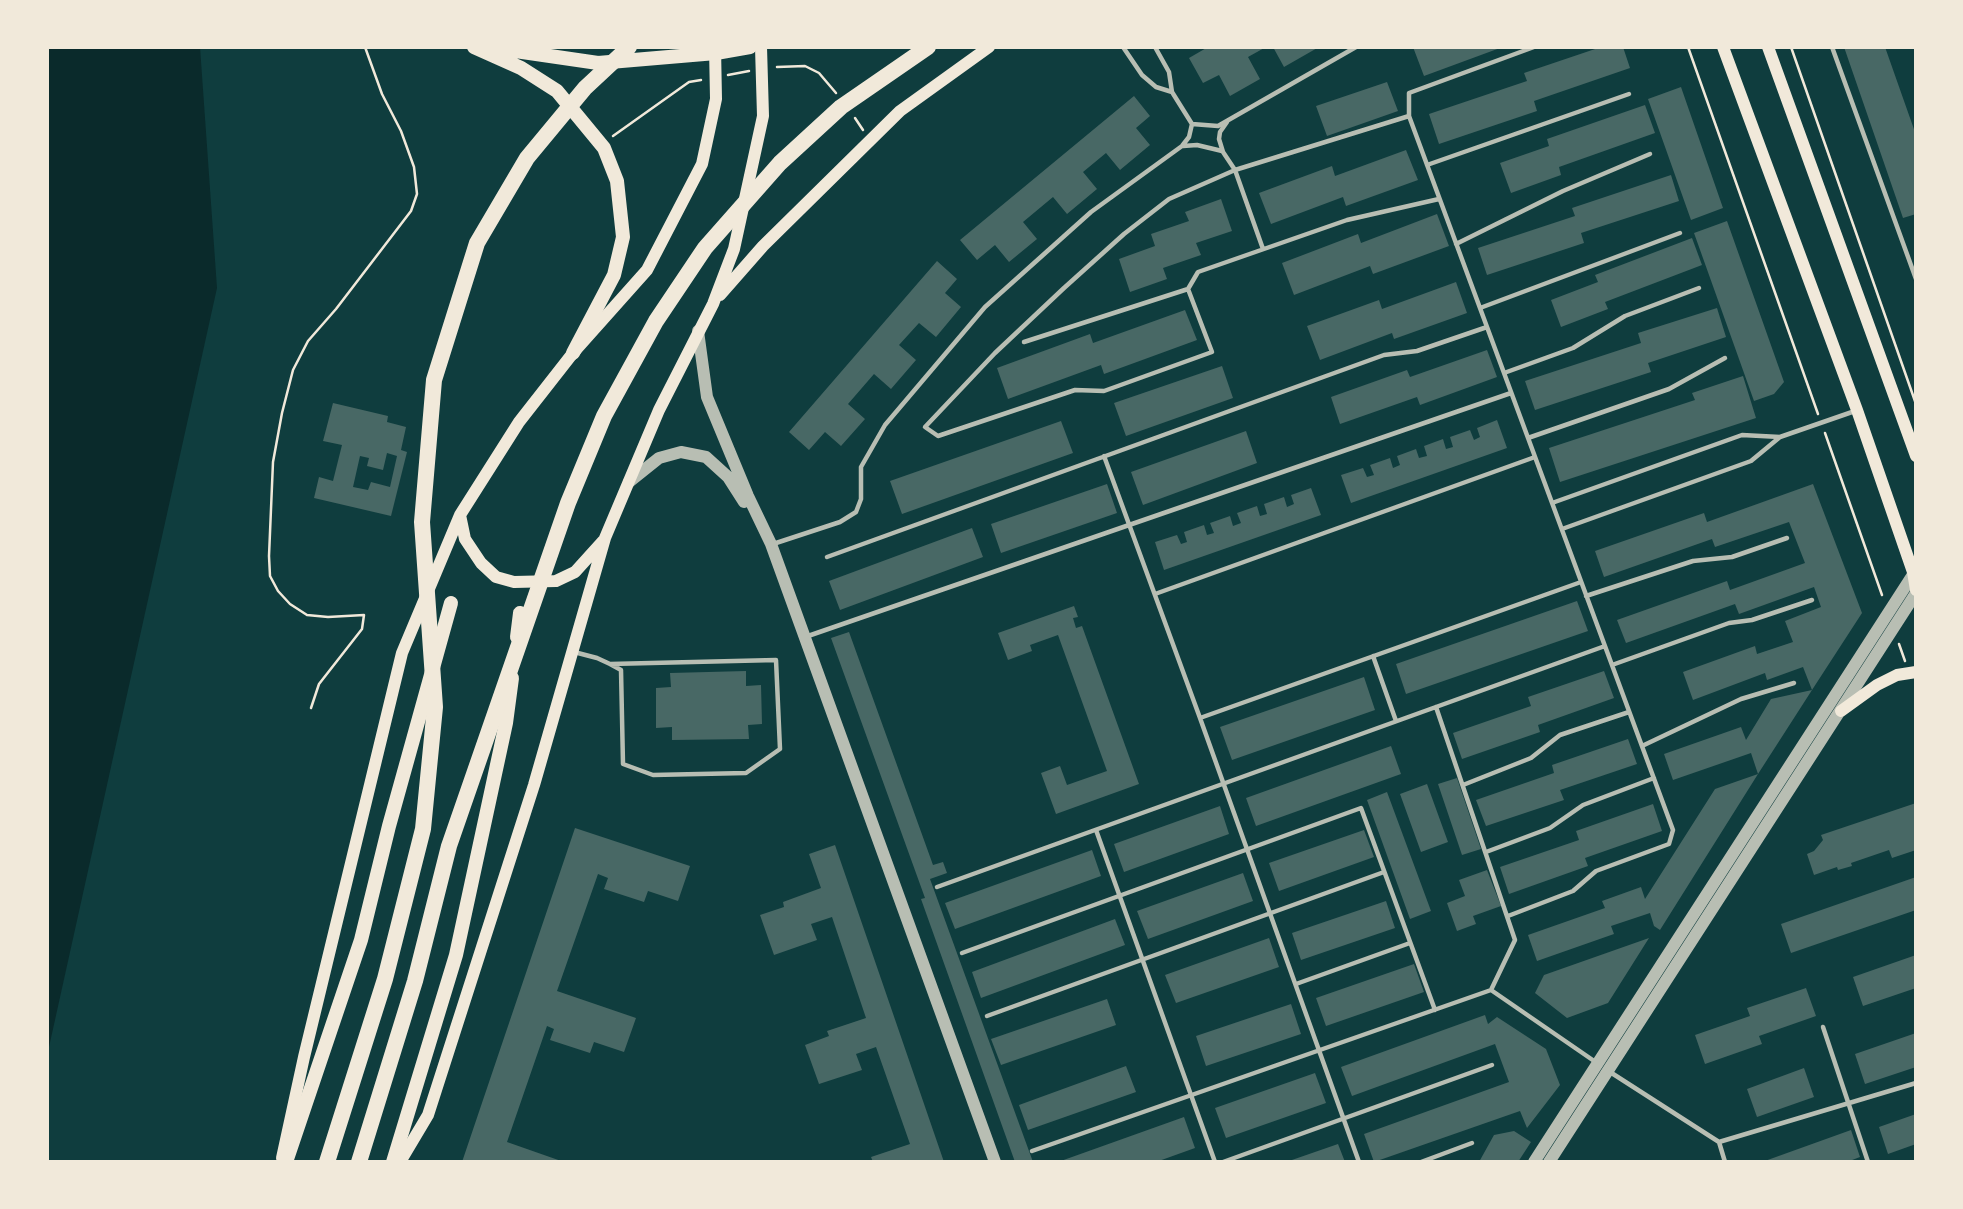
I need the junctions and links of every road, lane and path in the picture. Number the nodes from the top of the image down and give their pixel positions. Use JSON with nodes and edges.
{"nodes":[{"id":1,"x":365,"y":47,"type":"edge"},
{"id":2,"x":474,"y":47,"type":"edge"},
{"id":3,"x":488,"y":47,"type":"edge"},
{"id":4,"x":629,"y":47,"type":"edge"},
{"id":5,"x":750,"y":47,"type":"edge"},
{"id":6,"x":761,"y":47,"type":"edge"},
{"id":7,"x":928,"y":47,"type":"edge"},
{"id":8,"x":989,"y":47,"type":"edge"},
{"id":9,"x":1123,"y":47,"type":"edge"},
{"id":10,"x":1155,"y":47,"type":"edge"},
{"id":11,"x":1356,"y":47,"type":"edge"},
{"id":12,"x":1534,"y":47,"type":"edge"},
{"id":13,"x":1688,"y":47,"type":"edge"},
{"id":14,"x":1723,"y":47,"type":"edge"},
{"id":15,"x":1768,"y":47,"type":"edge"},
{"id":16,"x":1791,"y":47,"type":"edge"},
{"id":17,"x":1832,"y":47,"type":"edge"},
{"id":18,"x":716,"y":50,"type":"edge"},
{"id":19,"x":762,"y":69,"type":"junction"},
{"id":20,"x":716,"y":77,"type":"junction"},
{"id":21,"x":1172,"y":92,"type":"junction"},
{"id":22,"x":1629,"y":94,"type":"dead end"},
{"id":23,"x":840,"y":99,"type":"dead end"},
{"id":24,"x":848,"y":109,"type":"dead end"},
{"id":25,"x":1409,"y":116,"type":"junction"},
{"id":26,"x":1228,"y":121,"type":"junction"},
{"id":27,"x":1192,"y":124,"type":"junction"},
{"id":28,"x":871,"y":140,"type":"junction"},
{"id":29,"x":602,"y":145,"type":"junction"},
{"id":30,"x":1182,"y":146,"type":"junction"},
{"id":31,"x":1223,"y":152,"type":"junction"},
{"id":32,"x":1650,"y":154,"type":"dead end"},
{"id":33,"x":1427,"y":165,"type":"junction"},
{"id":34,"x":1235,"y":170,"type":"junction"},
{"id":35,"x":1439,"y":198,"type":"junction"},
{"id":36,"x":1680,"y":233,"type":"dead end"},
{"id":37,"x":1456,"y":244,"type":"junction"},
{"id":38,"x":1263,"y":249,"type":"junction"},
{"id":39,"x":1916,"y":279,"type":"edge"},
{"id":40,"x":1699,"y":288,"type":"dead end"},
{"id":41,"x":1188,"y":289,"type":"junction"},
{"id":42,"x":713,"y":304,"type":"junction"},
{"id":43,"x":1480,"y":308,"type":"junction"},
{"id":44,"x":1487,"y":327,"type":"junction"},
{"id":45,"x":698,"y":331,"type":"junction"},
{"id":46,"x":1024,"y":342,"type":"dead end"},
{"id":47,"x":573,"y":353,"type":"junction"},
{"id":48,"x":1725,"y":358,"type":"dead end"},
{"id":49,"x":1504,"y":373,"type":"junction"},
{"id":50,"x":1511,"y":393,"type":"junction"},
{"id":51,"x":1916,"y":404,"type":"edge"},
{"id":52,"x":1857,"y":410,"type":"junction"},
{"id":53,"x":1821,"y":423,"type":"junction"},
{"id":54,"x":1780,"y":437,"type":"junction"},
{"id":55,"x":1528,"y":438,"type":"junction"},
{"id":56,"x":1104,"y":456,"type":"junction"},
{"id":57,"x":1916,"y":456,"type":"edge"},
{"id":58,"x":1535,"y":457,"type":"junction"},
{"id":59,"x":629,"y":482,"type":"junction"},
{"id":60,"x":745,"y":498,"type":"junction"},
{"id":61,"x":1552,"y":503,"type":"junction"},
{"id":62,"x":460,"y":515,"type":"junction"},
{"id":63,"x":1130,"y":525,"type":"junction"},
{"id":64,"x":1562,"y":528,"type":"junction"},
{"id":65,"x":605,"y":538,"type":"junction"},
{"id":66,"x":1787,"y":538,"type":"dead end"},
{"id":67,"x":769,"y":546,"type":"junction"},
{"id":68,"x":827,"y":557,"type":"dead end"},
{"id":69,"x":1914,"y":571,"type":"edge"},
{"id":70,"x":1581,"y":582,"type":"junction"},
{"id":71,"x":1916,"y":592,"type":"edge"},
{"id":72,"x":1155,"y":594,"type":"junction"},
{"id":73,"x":1586,"y":596,"type":"junction"},
{"id":74,"x":1812,"y":600,"type":"dead end"},
{"id":75,"x":450,"y":603,"type":"dead end"},
{"id":76,"x":1888,"y":612,"type":"junction"},
{"id":77,"x":520,"y":613,"type":"dead end"},
{"id":78,"x":1894,"y":628,"type":"junction"},
{"id":79,"x":802,"y":639,"type":"junction"},
{"id":80,"x":1605,"y":646,"type":"junction"},
{"id":81,"x":573,"y":652,"type":"junction"},
{"id":82,"x":1373,"y":656,"type":"junction"},
{"id":83,"x":610,"y":664,"type":"junction"},
{"id":84,"x":1612,"y":665,"type":"junction"},
{"id":85,"x":1913,"y":673,"type":"edge"},
{"id":86,"x":1794,"y":683,"type":"dead end"},
{"id":87,"x":1436,"y":707,"type":"junction"},
{"id":88,"x":311,"y":708,"type":"dead end"},
{"id":89,"x":1629,"y":712,"type":"junction"},
{"id":90,"x":1841,"y":712,"type":"junction"},
{"id":91,"x":1200,"y":718,"type":"junction"},
{"id":92,"x":1396,"y":721,"type":"junction"},
{"id":93,"x":1642,"y":746,"type":"junction"},
{"id":94,"x":1654,"y":778,"type":"junction"},
{"id":95,"x":1223,"y":783,"type":"junction"},
{"id":96,"x":1463,"y":785,"type":"junction"},
{"id":97,"x":1096,"y":829,"type":"junction"},
{"id":98,"x":1247,"y":849,"type":"junction"},
{"id":99,"x":1486,"y":852,"type":"junction"},
{"id":100,"x":1384,"y":872,"type":"junction"},
{"id":101,"x":937,"y":887,"type":"dead end"},
{"id":102,"x":1120,"y":895,"type":"junction"},
{"id":103,"x":1270,"y":914,"type":"junction"},
{"id":104,"x":1508,"y":916,"type":"junction"},
{"id":105,"x":1410,"y":943,"type":"junction"},
{"id":106,"x":962,"y":953,"type":"dead end"},
{"id":107,"x":1143,"y":960,"type":"junction"},
{"id":108,"x":1296,"y":984,"type":"junction"},
{"id":109,"x":1491,"y":990,"type":"junction"},
{"id":110,"x":1435,"y":1010,"type":"junction"},
{"id":111,"x":987,"y":1016,"type":"dead end"},
{"id":112,"x":1823,"y":1027,"type":"dead end"},
{"id":113,"x":1319,"y":1050,"type":"junction"},
{"id":114,"x":1492,"y":1065,"type":"dead end"},
{"id":115,"x":1602,"y":1067,"type":"junction"},
{"id":116,"x":1916,"y":1083,"type":"edge"},
{"id":117,"x":1191,"y":1095,"type":"junction"},
{"id":118,"x":1850,"y":1103,"type":"junction"},
{"id":119,"x":1344,"y":1119,"type":"junction"},
{"id":120,"x":1719,"y":1142,"type":"junction"},
{"id":121,"x":1472,"y":1143,"type":"dead end"},
{"id":122,"x":1032,"y":1151,"type":"dead end"},
{"id":123,"x":284,"y":1162,"type":"edge"},
{"id":124,"x":327,"y":1162,"type":"edge"},
{"id":125,"x":359,"y":1162,"type":"edge"},
{"id":126,"x":393,"y":1162,"type":"edge"},
{"id":127,"x":400,"y":1162,"type":"edge"},
{"id":128,"x":988,"y":1162,"type":"edge"},
{"id":129,"x":995,"y":1162,"type":"edge"},
{"id":130,"x":1214,"y":1162,"type":"edge"},
{"id":131,"x":1223,"y":1162,"type":"edge"},
{"id":132,"x":1359,"y":1162,"type":"edge"},
{"id":133,"x":1421,"y":1162,"type":"edge"},
{"id":134,"x":1534,"y":1162,"type":"edge"},
{"id":135,"x":1549,"y":1162,"type":"edge"},
{"id":136,"x":1725,"y":1162,"type":"edge"},
{"id":137,"x":1868,"y":1162,"type":"edge"}],
"edges":[{"from":1,"to":88,"type":"path"},
{"from":2,"to":29,"type":"main road"},
{"from":3,"to":18,"type":"main road"},
{"from":4,"to":124,"type":"highway"},
{"from":5,"to":18,"type":"main road"},
{"from":6,"to":19,"type":"main road"},
{"from":7,"to":125,"type":"highway"},
{"from":8,"to":28,"type":"main road"},
{"from":9,"to":21,"type":"lane"},
{"from":10,"to":21,"type":"lane"},
{"from":11,"to":26,"type":"lane"},
{"from":12,"to":25,"type":"lane"},
{"from":13,"to":53,"type":"path"},
{"from":14,"to":52,"type":"main road"},
{"from":15,"to":57,"type":"main road"},
{"from":16,"to":51,"type":"path"},
{"from":17,"to":39,"type":"lane"},
{"from":18,"to":20,"type":"main road"},
{"from":19,"to":20,"type":"path"},
{"from":19,"to":23,"type":"path"},
{"from":19,"to":42,"type":"main road"},
{"from":20,"to":29,"type":"path"},
{"from":20,"to":47,"type":"main road"},
{"from":21,"to":27,"type":"lane"},
{"from":22,"to":33,"type":"lane"},
{"from":24,"to":28,"type":"path"},
{"from":25,"to":33,"type":"lane"},
{"from":25,"to":34,"type":"lane"},
{"from":26,"to":27,"type":"lane"},
{"from":26,"to":31,"type":"lane"},
{"from":27,"to":30,"type":"lane"},
{"from":28,"to":42,"type":"main road"},
{"from":29,"to":47,"type":"main road"},
{"from":30,"to":31,"type":"lane"},
{"from":30,"to":67,"type":"lane"},
{"from":31,"to":34,"type":"lane"},
{"from":32,"to":37,"type":"lane"},
{"from":33,"to":35,"type":"lane"},
{"from":34,"to":38,"type":"lane"},
{"from":34,"to":41,"type":"lane"},
{"from":35,"to":37,"type":"lane"},
{"from":35,"to":38,"type":"lane"},
{"from":36,"to":43,"type":"lane"},
{"from":37,"to":43,"type":"lane"},
{"from":38,"to":41,"type":"lane"},
{"from":40,"to":49,"type":"lane"},
{"from":41,"to":46,"type":"lane"},
{"from":42,"to":45,"type":"main road"},
{"from":43,"to":44,"type":"lane"},
{"from":44,"to":49,"type":"lane"},
{"from":44,"to":56,"type":"lane"},
{"from":45,"to":59,"type":"main road"},
{"from":45,"to":60,"type":"street"},
{"from":47,"to":62,"type":"main road"},
{"from":48,"to":55,"type":"lane"},
{"from":49,"to":50,"type":"lane"},
{"from":50,"to":55,"type":"lane"},
{"from":50,"to":63,"type":"lane"},
{"from":52,"to":53,"type":"lane"},
{"from":52,"to":69,"type":"main road"},
{"from":53,"to":54,"type":"lane"},
{"from":53,"to":76,"type":"path"},
{"from":54,"to":61,"type":"lane"},
{"from":54,"to":64,"type":"lane"},
{"from":55,"to":58,"type":"lane"},
{"from":56,"to":63,"type":"lane"},
{"from":56,"to":68,"type":"lane"},
{"from":58,"to":61,"type":"lane"},
{"from":58,"to":72,"type":"lane"},
{"from":59,"to":60,"type":"street"},
{"from":59,"to":65,"type":"main road"},
{"from":60,"to":67,"type":"street"},
{"from":61,"to":64,"type":"lane"},
{"from":62,"to":65,"type":"main road"},
{"from":62,"to":123,"type":"main road"},
{"from":63,"to":72,"type":"lane"},
{"from":63,"to":79,"type":"lane"},
{"from":64,"to":70,"type":"lane"},
{"from":65,"to":81,"type":"main road"},
{"from":66,"to":73,"type":"lane"},
{"from":67,"to":79,"type":"street"},
{"from":69,"to":71,"type":"main road"},
{"from":69,"to":76,"type":"street"},
{"from":70,"to":73,"type":"lane"},
{"from":70,"to":82,"type":"lane"},
{"from":71,"to":78,"type":"street"},
{"from":72,"to":91,"type":"lane"},
{"from":73,"to":80,"type":"lane"},
{"from":74,"to":84,"type":"lane"},
{"from":75,"to":123,"type":"main road"},
{"from":76,"to":115,"type":"street"},
{"from":77,"to":126,"type":"main road"},
{"from":78,"to":85,"type":"path"},
{"from":78,"to":90,"type":"street"},
{"from":79,"to":128,"type":"street"},
{"from":79,"to":129,"type":"street"},
{"from":80,"to":84,"type":"lane"},
{"from":80,"to":87,"type":"lane"},
{"from":81,"to":83,"type":"lane"},
{"from":81,"to":127,"type":"main road"},
{"from":82,"to":91,"type":"lane"},
{"from":82,"to":92,"type":"lane"},
{"from":83,"to":83,"type":"lane"},
{"from":84,"to":89,"type":"lane"},
{"from":85,"to":90,"type":"main road"},
{"from":86,"to":93,"type":"lane"},
{"from":87,"to":92,"type":"lane"},
{"from":87,"to":96,"type":"lane"},
{"from":89,"to":93,"type":"lane"},
{"from":89,"to":96,"type":"lane"},
{"from":90,"to":115,"type":"street"},
{"from":91,"to":95,"type":"lane"},
{"from":92,"to":95,"type":"lane"},
{"from":93,"to":94,"type":"lane"},
{"from":94,"to":99,"type":"lane"},
{"from":94,"to":104,"type":"lane"},
{"from":95,"to":97,"type":"lane"},
{"from":95,"to":98,"type":"lane"},
{"from":96,"to":99,"type":"lane"},
{"from":97,"to":101,"type":"lane"},
{"from":97,"to":102,"type":"lane"},
{"from":98,"to":100,"type":"lane"},
{"from":98,"to":102,"type":"lane"},
{"from":98,"to":103,"type":"lane"},
{"from":99,"to":104,"type":"lane"},
{"from":100,"to":103,"type":"lane"},
{"from":100,"to":105,"type":"lane"},
{"from":102,"to":106,"type":"lane"},
{"from":102,"to":107,"type":"lane"},
{"from":103,"to":107,"type":"lane"},
{"from":103,"to":108,"type":"lane"},
{"from":104,"to":109,"type":"lane"},
{"from":105,"to":108,"type":"lane"},
{"from":105,"to":110,"type":"lane"},
{"from":107,"to":111,"type":"lane"},
{"from":107,"to":117,"type":"lane"},
{"from":108,"to":113,"type":"lane"},
{"from":109,"to":110,"type":"lane"},
{"from":109,"to":115,"type":"lane"},
{"from":110,"to":113,"type":"lane"},
{"from":112,"to":118,"type":"lane"},
{"from":113,"to":117,"type":"lane"},
{"from":113,"to":119,"type":"lane"},
{"from":114,"to":119,"type":"lane"},
{"from":115,"to":120,"type":"lane"},
{"from":115,"to":134,"type":"street"},
{"from":115,"to":135,"type":"street"},
{"from":116,"to":118,"type":"lane"},
{"from":117,"to":122,"type":"lane"},
{"from":117,"to":130,"type":"lane"},
{"from":118,"to":120,"type":"lane"},
{"from":118,"to":137,"type":"lane"},
{"from":119,"to":131,"type":"lane"},
{"from":119,"to":132,"type":"lane"},
{"from":120,"to":136,"type":"lane"},
{"from":121,"to":133,"type":"lane"}]}
